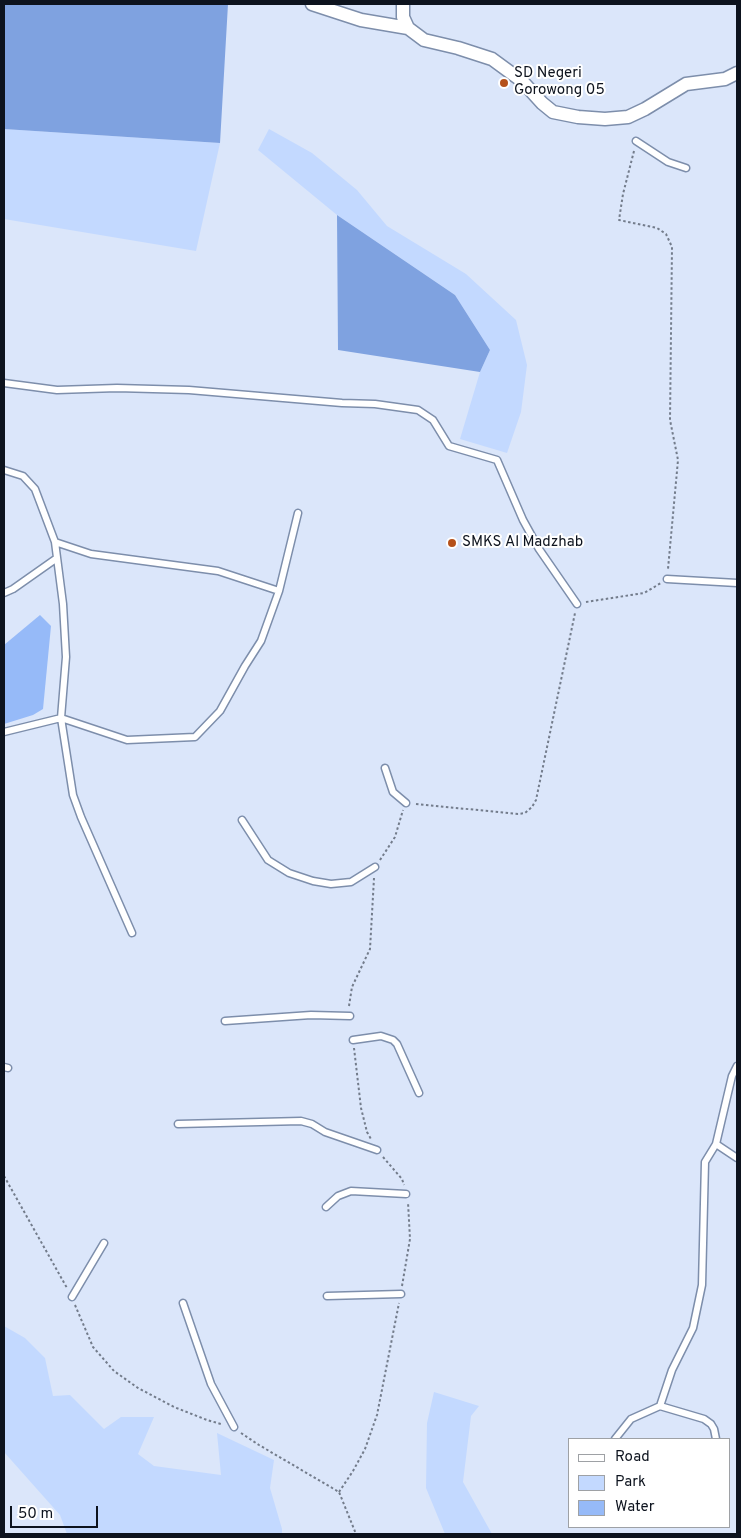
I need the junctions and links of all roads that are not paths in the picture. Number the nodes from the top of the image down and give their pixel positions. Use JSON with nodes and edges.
{"nodes":[{"id":1,"x":312,"y":4,"type":"edge"},
{"id":2,"x":403,"y":4,"type":"edge"},
{"id":3,"x":408,"y":28,"type":"junction"},
{"id":4,"x":737,"y":73,"type":"edge"},
{"id":5,"x":636,"y":141,"type":"road end"},
{"id":6,"x":686,"y":168,"type":"dead end"},
{"id":7,"x":4,"y":383,"type":"edge"},
{"id":8,"x":4,"y":470,"type":"edge"},
{"id":9,"x":298,"y":513,"type":"dead end"},
{"id":10,"x":55,"y":542,"type":"junction"},
{"id":11,"x":57,"y":558,"type":"junction"},
{"id":12,"x":667,"y":579,"type":"road end"},
{"id":13,"x":737,"y":583,"type":"edge"},
{"id":14,"x":279,"y":591,"type":"junction"},
{"id":15,"x":4,"y":593,"type":"edge"},
{"id":16,"x":576,"y":604,"type":"road end"},
{"id":17,"x":61,"y":718,"type":"junction"},
{"id":18,"x":4,"y":732,"type":"edge"},
{"id":19,"x":385,"y":768,"type":"dead end"},
{"id":20,"x":406,"y":803,"type":"road end"},
{"id":21,"x":242,"y":820,"type":"dead end"},
{"id":22,"x":375,"y":867,"type":"dead end"},
{"id":23,"x":132,"y":933,"type":"dead end"},
{"id":24,"x":350,"y":1016,"type":"dead end"},
{"id":25,"x":225,"y":1021,"type":"dead end"},
{"id":26,"x":353,"y":1040,"type":"dead end"},
{"id":27,"x":737,"y":1066,"type":"edge"},
{"id":28,"x":420,"y":1093,"type":"dead end"},
{"id":29,"x":178,"y":1124,"type":"dead end"},
{"id":30,"x":716,"y":1144,"type":"junction"},
{"id":31,"x":377,"y":1150,"type":"dead end"},
{"id":32,"x":737,"y":1158,"type":"edge"},
{"id":33,"x":406,"y":1194,"type":"dead end"},
{"id":34,"x":326,"y":1207,"type":"dead end"},
{"id":35,"x":104,"y":1243,"type":"dead end"},
{"id":36,"x":401,"y":1294,"type":"dead end"},
{"id":37,"x":327,"y":1296,"type":"dead end"},
{"id":38,"x":72,"y":1297,"type":"road end"},
{"id":39,"x":183,"y":1302,"type":"dead end"},
{"id":40,"x":660,"y":1406,"type":"junction"},
{"id":41,"x":234,"y":1427,"type":"road end"},
{"id":42,"x":616,"y":1438,"type":"edge"},
{"id":43,"x":716,"y":1438,"type":"edge"}],
"edges":[{"from":1,"to":3,"type":"street"},
{"from":2,"to":3,"type":"street"},
{"from":3,"to":4,"type":"street"},
{"from":5,"to":6,"type":"lane"},
{"from":7,"to":16,"type":"lane"},
{"from":8,"to":10,"type":"lane"},
{"from":9,"to":14,"type":"lane"},
{"from":10,"to":11,"type":"lane"},
{"from":10,"to":14,"type":"lane"},
{"from":11,"to":15,"type":"lane"},
{"from":11,"to":17,"type":"lane"},
{"from":12,"to":13,"type":"lane"},
{"from":14,"to":17,"type":"lane"},
{"from":17,"to":18,"type":"lane"},
{"from":17,"to":23,"type":"lane"},
{"from":19,"to":20,"type":"lane"},
{"from":21,"to":22,"type":"lane"},
{"from":24,"to":25,"type":"lane"},
{"from":26,"to":28,"type":"lane"},
{"from":27,"to":30,"type":"lane"},
{"from":29,"to":31,"type":"lane"},
{"from":30,"to":32,"type":"lane"},
{"from":30,"to":40,"type":"lane"},
{"from":33,"to":34,"type":"lane"},
{"from":35,"to":38,"type":"lane"},
{"from":36,"to":37,"type":"lane"},
{"from":39,"to":41,"type":"lane"},
{"from":40,"to":42,"type":"lane"},
{"from":40,"to":43,"type":"lane"}]}
